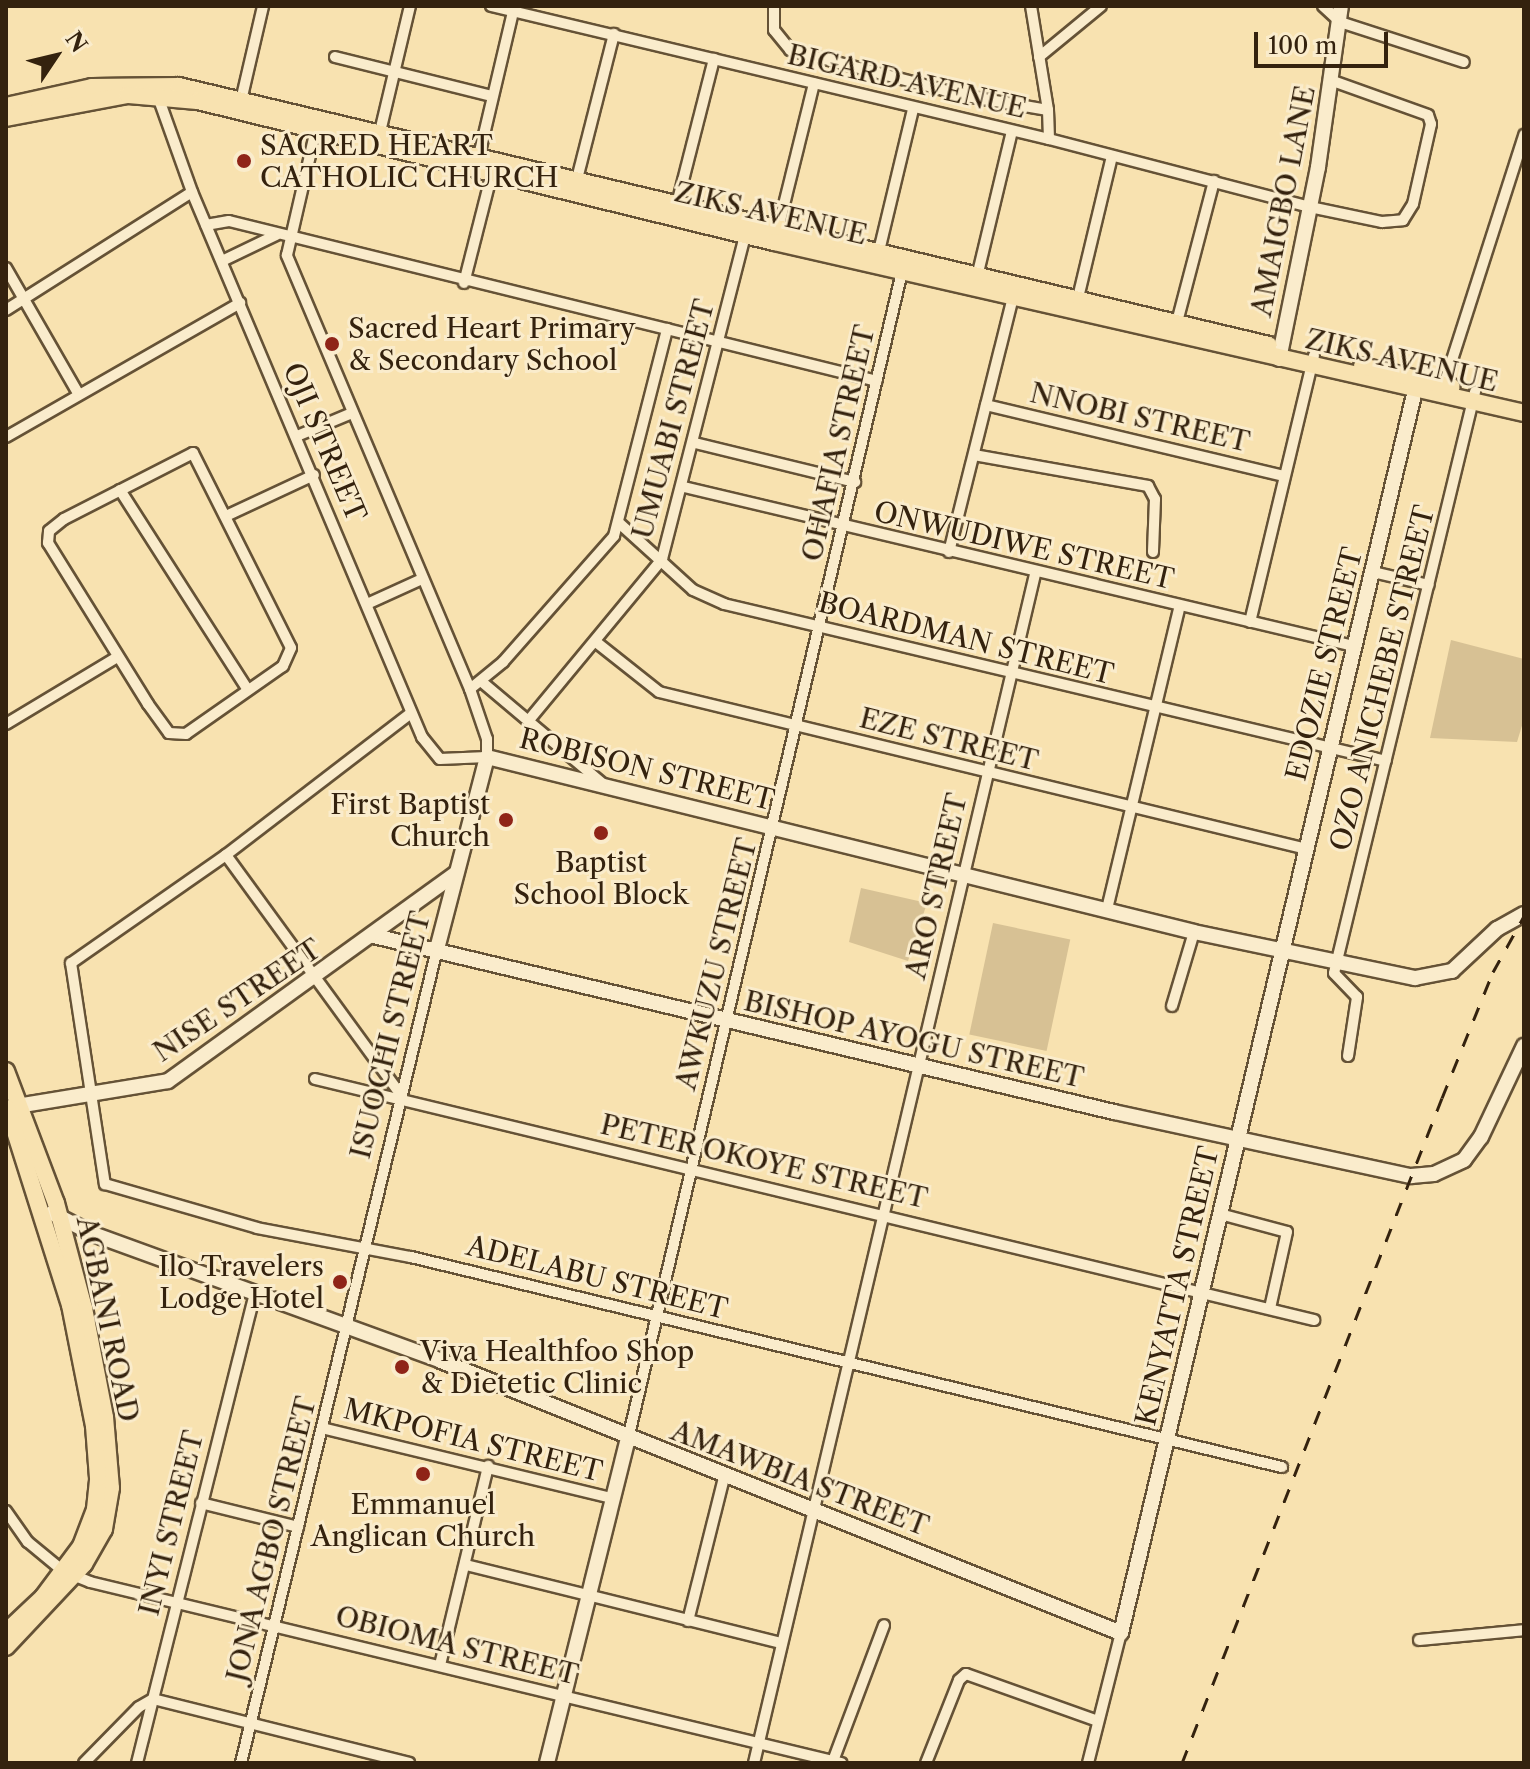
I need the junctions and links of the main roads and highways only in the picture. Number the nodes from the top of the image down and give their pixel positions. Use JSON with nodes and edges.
{"nodes":[{"id":1,"x":1341,"y":6,"type":"edge"},
{"id":2,"x":156,"y":89,"type":"junction"},
{"id":3,"x":6,"y":106,"type":"edge"},
{"id":4,"x":6,"y":118,"type":"edge"},
{"id":5,"x":776,"y":235,"type":"junction"},
{"id":6,"x":904,"y":263,"type":"junction"},
{"id":7,"x":1280,"y":354,"type":"junction"},
{"id":8,"x":1417,"y":384,"type":"junction"},
{"id":9,"x":1474,"y":398,"type":"junction"},
{"id":10,"x":1524,"y":402,"type":"edge"},
{"id":11,"x":1524,"y":413,"type":"edge"},
{"id":12,"x":487,"y":757,"type":"joint"},
{"id":13,"x":457,"y":873,"type":"junction"},
{"id":14,"x":1524,"y":914,"type":"edge"},
{"id":15,"x":374,"y":936,"type":"junction"},
{"id":16,"x":437,"y":949,"type":"junction"},
{"id":17,"x":1283,"y":951,"type":"junction"},
{"id":18,"x":1524,"y":1046,"type":"edge"},
{"id":19,"x":6,"y":1071,"type":"edge"},
{"id":20,"x":10,"y":1112,"type":"edge"},
{"id":21,"x":1237,"y":1139,"type":"junction"},
{"id":22,"x":52,"y":1213,"type":"junction"},
{"id":23,"x":628,"y":1439,"type":"junction"},
{"id":24,"x":69,"y":1574,"type":"junction"},
{"id":25,"x":6,"y":1632,"type":"edge"},
{"id":26,"x":1121,"y":1633,"type":"joint"},
{"id":27,"x":6,"y":1647,"type":"edge"},
{"id":28,"x":547,"y":1763,"type":"edge"}],
"edges":[{"from":1,"to":7,"type":"main road","name":"AMAIGBO LANE"},
{"from":2,"to":3,"type":"main road","name":"ZIKS AVENUE"},
{"from":2,"to":4,"type":"main road","name":"ZIKS AVENUE"},
{"from":2,"to":5,"type":"main road","name":"ZIKS AVENUE"},
{"from":5,"to":6,"type":"main road","name":"ZIKS AVENUE"},
{"from":5,"to":6,"type":"main road","name":"ZIKS AVENUE"},
{"from":6,"to":7,"type":"main road","name":"ZIKS AVENUE"},
{"from":7,"to":8,"type":"main road","name":"ZIKS AVENUE"},
{"from":8,"to":9,"type":"main road","name":"ZIKS AVENUE"},
{"from":8,"to":17,"type":"main road","name":"EDOZIE STREET"},
{"from":9,"to":10,"type":"main road","name":"ZIKS AVENUE"},
{"from":9,"to":11,"type":"main road","name":"ZIKS AVENUE"},
{"from":12,"to":13,"type":"main road","name":"ISUOCHI STREET"},
{"from":12,"to":17,"type":"main road","name":"ROBISON STREET"},
{"from":13,"to":15,"type":"main road","name":"NISE STREET"},
{"from":13,"to":16,"type":"main road","name":"ISUOCHI STREET"},
{"from":14,"to":17,"type":"main road","name":"ROBISON STREET"},
{"from":15,"to":16,"type":"main road","name":"BISHOP AYOGU STREET"},
{"from":15,"to":20,"type":"main road","name":"NISE STREET"},
{"from":16,"to":21,"type":"main road","name":"BISHOP AYOGU STREET"},
{"from":17,"to":21,"type":"main road","name":"KENYATTA STREET"},
{"from":18,"to":21,"type":"main road","name":"BISHOP AYOGU STREET"},
{"from":19,"to":20,"type":"main road","name":"AGBANI ROAD"},
{"from":20,"to":22,"type":"main road","name":"AGBANI ROAD"},
{"from":21,"to":26,"type":"main road","name":"KENYATTA STREET"},
{"from":22,"to":23,"type":"main road","name":"AMAWBIA STREET"},
{"from":22,"to":24,"type":"main road","name":"AGBANI ROAD"},
{"from":23,"to":26,"type":"main road","name":"AMAWBIA STREET"},
{"from":23,"to":28,"type":"main road"},
{"from":24,"to":25,"type":"main road","name":"AGBANI ROAD"},
{"from":24,"to":27,"type":"main road","name":"AGBANI ROAD"}]}
